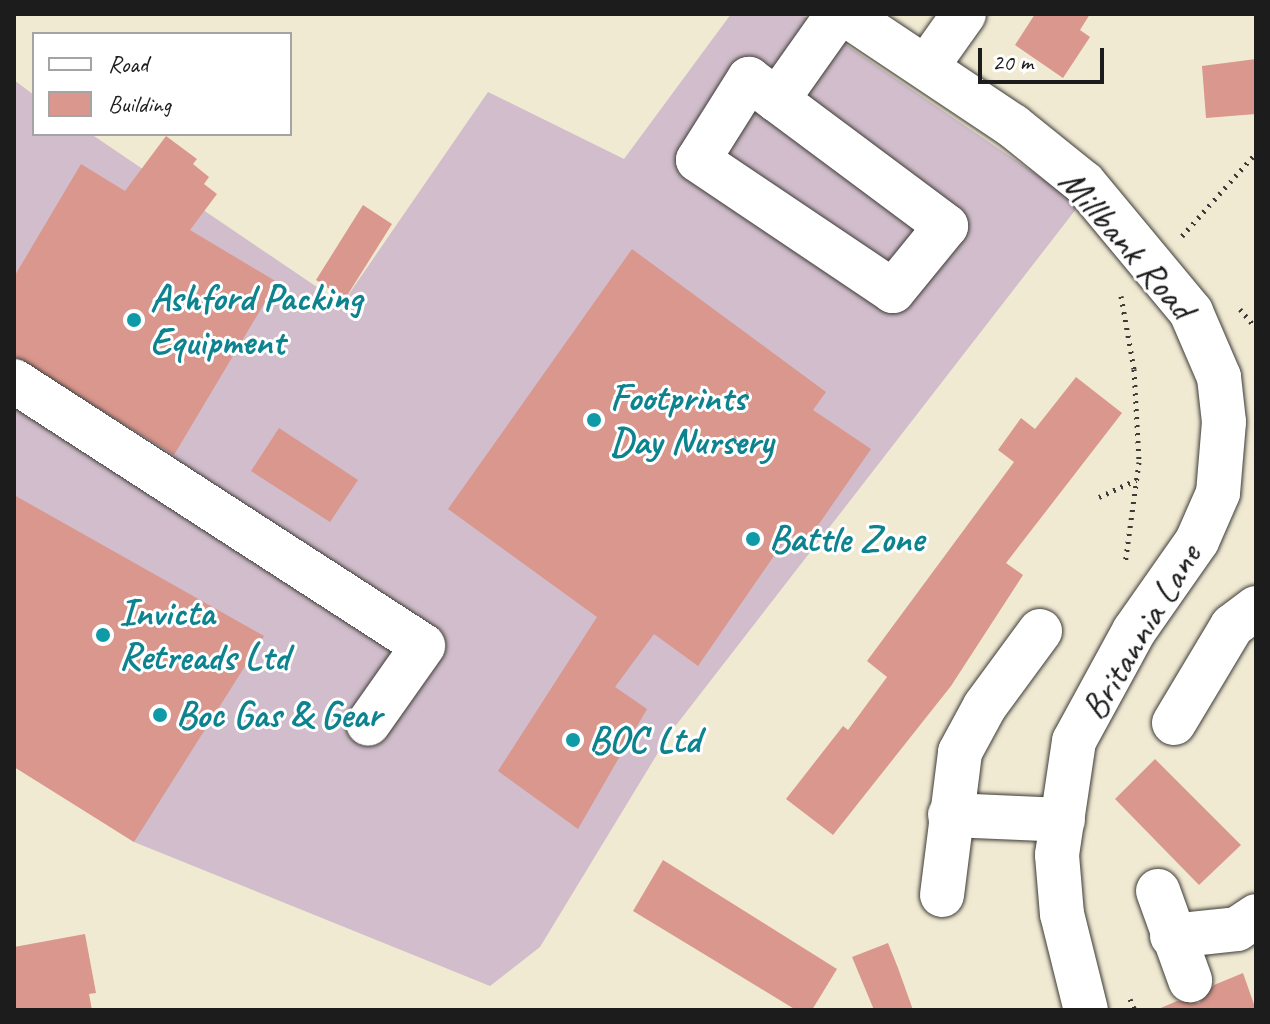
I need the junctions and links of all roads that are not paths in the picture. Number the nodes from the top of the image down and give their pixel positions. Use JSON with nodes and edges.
{"nodes":[{"id":1,"x":838,"y":14,"type":"edge"},
{"id":2,"x":845,"y":14,"type":"edge"},
{"id":3,"x":964,"y":14,"type":"edge"},
{"id":4,"x":927,"y":66,"type":"junction"},
{"id":5,"x":777,"y":100,"type":"junction"},
{"id":6,"x":14,"y":381,"type":"edge"},
{"id":7,"x":1237,"y":496,"type":"edge"},
{"id":8,"x":1256,"y":608,"type":"edge"},
{"id":9,"x":1040,"y":631,"type":"dead end"},
{"id":10,"x":1174,"y":723,"type":"dead end"},
{"id":11,"x":368,"y":724,"type":"dead end"},
{"id":12,"x":950,"y":815,"type":"junction"},
{"id":13,"x":1063,"y":820,"type":"junction"},
{"id":14,"x":1158,"y":891,"type":"dead end"},
{"id":15,"x":942,"y":895,"type":"dead end"},
{"id":16,"x":1256,"y":916,"type":"edge"},
{"id":17,"x":1172,"y":936,"type":"junction"},
{"id":18,"x":1190,"y":980,"type":"dead end"},
{"id":19,"x":1086,"y":1010,"type":"edge"}],
"edges":[{"from":1,"to":5,"type":"street"},
{"from":2,"to":4,"type":"street","name":"Millbank Road"},
{"from":3,"to":4,"type":"street"},
{"from":4,"to":7,"type":"street","name":"Millbank Road"},
{"from":5,"to":5,"type":"street"},
{"from":6,"to":11,"type":"street"},
{"from":7,"to":13,"type":"street","name":"Britannia Lane"},
{"from":8,"to":10,"type":"street"},
{"from":9,"to":12,"type":"street"},
{"from":12,"to":13,"type":"street"},
{"from":12,"to":15,"type":"street"},
{"from":13,"to":19,"type":"street","name":"Britannia Lane"},
{"from":14,"to":17,"type":"street"},
{"from":16,"to":17,"type":"street"},
{"from":17,"to":18,"type":"street"}]}
